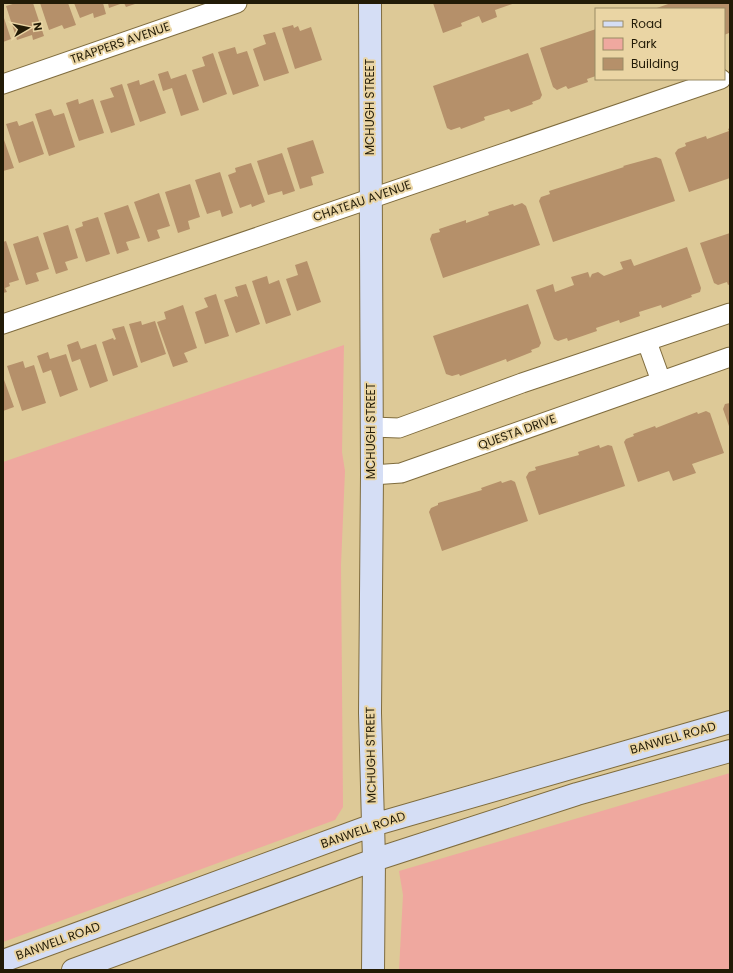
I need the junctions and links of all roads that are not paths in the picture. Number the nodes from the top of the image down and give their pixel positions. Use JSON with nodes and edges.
{"nodes":[{"id":1,"x":237,"y":3,"type":"edge"},
{"id":2,"x":370,"y":3,"type":"edge"},
{"id":3,"x":720,"y":80,"type":"edge"},
{"id":4,"x":3,"y":84,"type":"edge"},
{"id":5,"x":371,"y":198,"type":"junction"},
{"id":6,"x":730,"y":313,"type":"edge"},
{"id":7,"x":3,"y":324,"type":"edge"},
{"id":8,"x":647,"y":342,"type":"junction"},
{"id":9,"x":730,"y":357,"type":"edge"},
{"id":10,"x":661,"y":381,"type":"junction"},
{"id":11,"x":372,"y":427,"type":"junction"},
{"id":12,"x":372,"y":475,"type":"junction"},
{"id":13,"x":730,"y":722,"type":"edge"},
{"id":14,"x":730,"y":751,"type":"edge"},
{"id":15,"x":373,"y":825,"type":"junction"},
{"id":16,"x":374,"y":860,"type":"junction"},
{"id":17,"x":3,"y":961,"type":"edge"},
{"id":18,"x":73,"y":970,"type":"edge"},
{"id":19,"x":373,"y":970,"type":"edge"}],
"edges":[{"from":1,"to":4,"type":"street","name":"TRAPPERS AVENUE"},
{"from":2,"to":5,"type":"main road","name":"MCHUGH STREET"},
{"from":3,"to":5,"type":"street","name":"CHATEAU AVENUE"},
{"from":5,"to":7,"type":"street","name":"CHATEAU AVENUE"},
{"from":5,"to":11,"type":"main road","name":"MCHUGH STREET"},
{"from":6,"to":8,"type":"street"},
{"from":8,"to":10,"type":"street"},
{"from":8,"to":11,"type":"street"},
{"from":9,"to":10,"type":"street","name":"QUESTA DRIVE"},
{"from":10,"to":12,"type":"street","name":"QUESTA DRIVE"},
{"from":11,"to":12,"type":"main road","name":"MCHUGH STREET"},
{"from":12,"to":15,"type":"main road","name":"MCHUGH STREET"},
{"from":13,"to":15,"type":"main road","name":"BANWELL ROAD"},
{"from":14,"to":16,"type":"main road"},
{"from":15,"to":16,"type":"main road","name":"MCHUGH STREET"},
{"from":15,"to":17,"type":"main road","name":"BANWELL ROAD"},
{"from":16,"to":18,"type":"main road"},
{"from":16,"to":19,"type":"main road","name":"MCHUGH STREET"}]}
